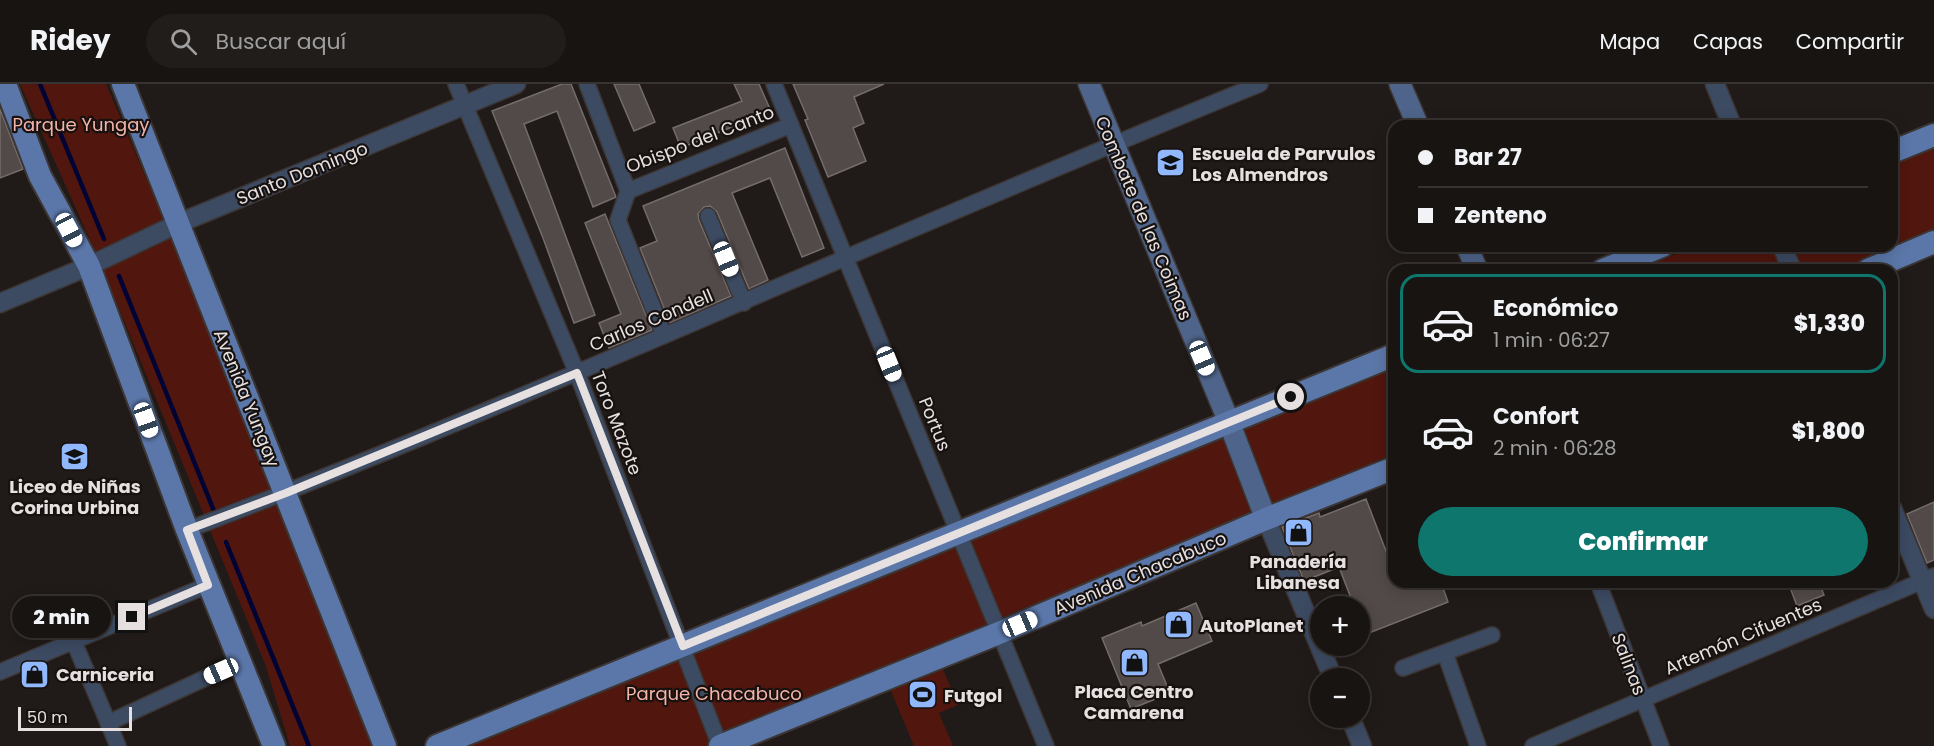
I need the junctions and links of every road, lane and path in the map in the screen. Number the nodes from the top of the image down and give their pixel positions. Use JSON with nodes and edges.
{"nodes":[{"id":1,"x":5,"y":84,"type":"edge"},
{"id":2,"x":123,"y":84,"type":"edge"},
{"id":3,"x":456,"y":84,"type":"edge"},
{"id":4,"x":516,"y":84,"type":"edge"},
{"id":5,"x":587,"y":84,"type":"edge"},
{"id":6,"x":774,"y":84,"type":"edge"},
{"id":7,"x":1089,"y":84,"type":"edge"},
{"id":8,"x":1260,"y":84,"type":"edge"},
{"id":9,"x":1400,"y":84,"type":"edge"},
{"id":10,"x":1714,"y":84,"type":"edge"},
{"id":11,"x":465,"y":105,"type":"junction"},
{"id":12,"x":1415,"y":120,"type":"edge"},
{"id":13,"x":1729,"y":120,"type":"edge"},
{"id":14,"x":791,"y":125,"type":"junction"},
{"id":15,"x":1934,"y":135,"type":"edge"},
{"id":16,"x":1113,"y":144,"type":"junction"},
{"id":17,"x":1898,"y":150,"type":"edge"},
{"id":18,"x":628,"y":191,"type":"junction"},
{"id":19,"x":708,"y":216,"type":"dead end"},
{"id":20,"x":177,"y":224,"type":"junction"},
{"id":21,"x":1934,"y":242,"type":"edge"},
{"id":22,"x":1647,"y":252,"type":"edge"},
{"id":23,"x":846,"y":258,"type":"junction"},
{"id":24,"x":1618,"y":264,"type":"edge"},
{"id":25,"x":1882,"y":264,"type":"edge"},
{"id":26,"x":89,"y":266,"type":"junction"},
{"id":27,"x":0,"y":303,"type":"edge"},
{"id":28,"x":744,"y":303,"type":"junction"},
{"id":29,"x":664,"y":335,"type":"junction"},
{"id":30,"x":1388,"y":357,"type":"edge"},
{"id":31,"x":577,"y":373,"type":"junction"},
{"id":32,"x":1229,"y":422,"type":"junction"},
{"id":33,"x":1388,"y":470,"type":"edge"},
{"id":34,"x":286,"y":493,"type":"junction"},
{"id":35,"x":1266,"y":519,"type":"junction"},
{"id":36,"x":1898,"y":520,"type":"edge"},
{"id":37,"x":187,"y":530,"type":"junction"},
{"id":38,"x":958,"y":533,"type":"junction"},
{"id":39,"x":1928,"y":579,"type":"edge"},
{"id":40,"x":208,"y":585,"type":"junction"},
{"id":41,"x":1600,"y":588,"type":"edge"},
{"id":42,"x":1934,"y":609,"type":"edge"},
{"id":43,"x":999,"y":633,"type":"junction"},
{"id":44,"x":1492,"y":635,"type":"dead end"},
{"id":45,"x":74,"y":642,"type":"junction"},
{"id":46,"x":683,"y":646,"type":"junction"},
{"id":47,"x":1445,"y":653,"type":"junction"},
{"id":48,"x":240,"y":662,"type":"junction"},
{"id":49,"x":1329,"y":668,"type":"edge"},
{"id":50,"x":1403,"y":668,"type":"dead end"},
{"id":51,"x":0,"y":672,"type":"edge"},
{"id":52,"x":1643,"y":700,"type":"junction"},
{"id":53,"x":108,"y":723,"type":"junction"},
{"id":54,"x":1355,"y":728,"type":"edge"},
{"id":55,"x":118,"y":746,"type":"edge"},
{"id":56,"x":274,"y":746,"type":"edge"},
{"id":57,"x":385,"y":746,"type":"edge"},
{"id":58,"x":437,"y":746,"type":"edge"},
{"id":59,"x":720,"y":746,"type":"edge"},
{"id":60,"x":1046,"y":746,"type":"edge"},
{"id":61,"x":1362,"y":746,"type":"edge"},
{"id":62,"x":1478,"y":746,"type":"edge"},
{"id":63,"x":1533,"y":746,"type":"edge"},
{"id":64,"x":1661,"y":746,"type":"edge"}],
"edges":[{"from":1,"to":26,"type":"main road"},
{"from":2,"to":20,"type":"main road","name":"Avenida Yungay"},
{"from":3,"to":11,"type":"street","name":"Toro Mazote"},
{"from":4,"to":11,"type":"street","name":"Santo Domingo"},
{"from":5,"to":18,"type":"street","name":"Obispo del Canto"},
{"from":6,"to":14,"type":"street","name":"Portus"},
{"from":7,"to":16,"type":"main road","name":"Combate de las Coimas"},
{"from":8,"to":16,"type":"street","name":"Carlos Condell"},
{"from":9,"to":12,"type":"main road"},
{"from":10,"to":13,"type":"street"},
{"from":11,"to":20,"type":"street","name":"Santo Domingo"},
{"from":11,"to":31,"type":"street","name":"Toro Mazote"},
{"from":14,"to":18,"type":"street","name":"Obispo del Canto"},
{"from":14,"to":23,"type":"street","name":"Portus"},
{"from":15,"to":17,"type":"main road"},
{"from":16,"to":23,"type":"street","name":"Carlos Condell"},
{"from":16,"to":32,"type":"main road","name":"Combate de las Coimas"},
{"from":18,"to":29,"type":"street"},
{"from":19,"to":28,"type":"street"},
{"from":20,"to":26,"type":"street","name":"Santo Domingo"},
{"from":20,"to":34,"type":"main road","name":"Avenida Yungay"},
{"from":21,"to":25,"type":"main road"},
{"from":22,"to":24,"type":"main road"},
{"from":23,"to":28,"type":"street","name":"Carlos Condell"},
{"from":23,"to":38,"type":"street","name":"Portus"},
{"from":26,"to":27,"type":"street","name":"Santo Domingo"},
{"from":26,"to":37,"type":"main road"},
{"from":28,"to":29,"type":"street","name":"Carlos Condell"},
{"from":29,"to":31,"type":"street","name":"Carlos Condell"},
{"from":30,"to":32,"type":"main road"},
{"from":31,"to":34,"type":"street","name":"Carlos Condell"},
{"from":31,"to":46,"type":"street","name":"Toro Mazote"},
{"from":32,"to":35,"type":"main road","name":"Combate de las Coimas"},
{"from":32,"to":38,"type":"main road"},
{"from":33,"to":35,"type":"main road","name":"Avenida Chacabuco"},
{"from":34,"to":37,"type":"street","name":"Carlos Condell"},
{"from":34,"to":57,"type":"main road","name":"Avenida Yungay"},
{"from":35,"to":43,"type":"main road","name":"Avenida Chacabuco"},
{"from":35,"to":49,"type":"street"},
{"from":36,"to":39,"type":"street"},
{"from":37,"to":40,"type":"main road"},
{"from":38,"to":43,"type":"street","name":"Portus"},
{"from":38,"to":46,"type":"main road"},
{"from":39,"to":42,"type":"street"},
{"from":39,"to":52,"type":"street","name":"Artemón Cifuentes"},
{"from":40,"to":45,"type":"street"},
{"from":40,"to":48,"type":"main road"},
{"from":41,"to":52,"type":"street","name":"Salinas"},
{"from":43,"to":59,"type":"main road","name":"Avenida Chacabuco"},
{"from":43,"to":60,"type":"street","name":"Portus"},
{"from":44,"to":47,"type":"street"},
{"from":45,"to":51,"type":"street"},
{"from":45,"to":53,"type":"street"},
{"from":46,"to":58,"type":"main road"},
{"from":46,"to":59,"type":"street","name":"Toro Mazote"},
{"from":47,"to":50,"type":"street"},
{"from":47,"to":62,"type":"street"},
{"from":48,"to":53,"type":"street"},
{"from":48,"to":56,"type":"main road"},
{"from":52,"to":63,"type":"street","name":"Artemón Cifuentes"},
{"from":52,"to":64,"type":"street","name":"Salinas"},
{"from":53,"to":55,"type":"street"},
{"from":54,"to":61,"type":"street"}]}
